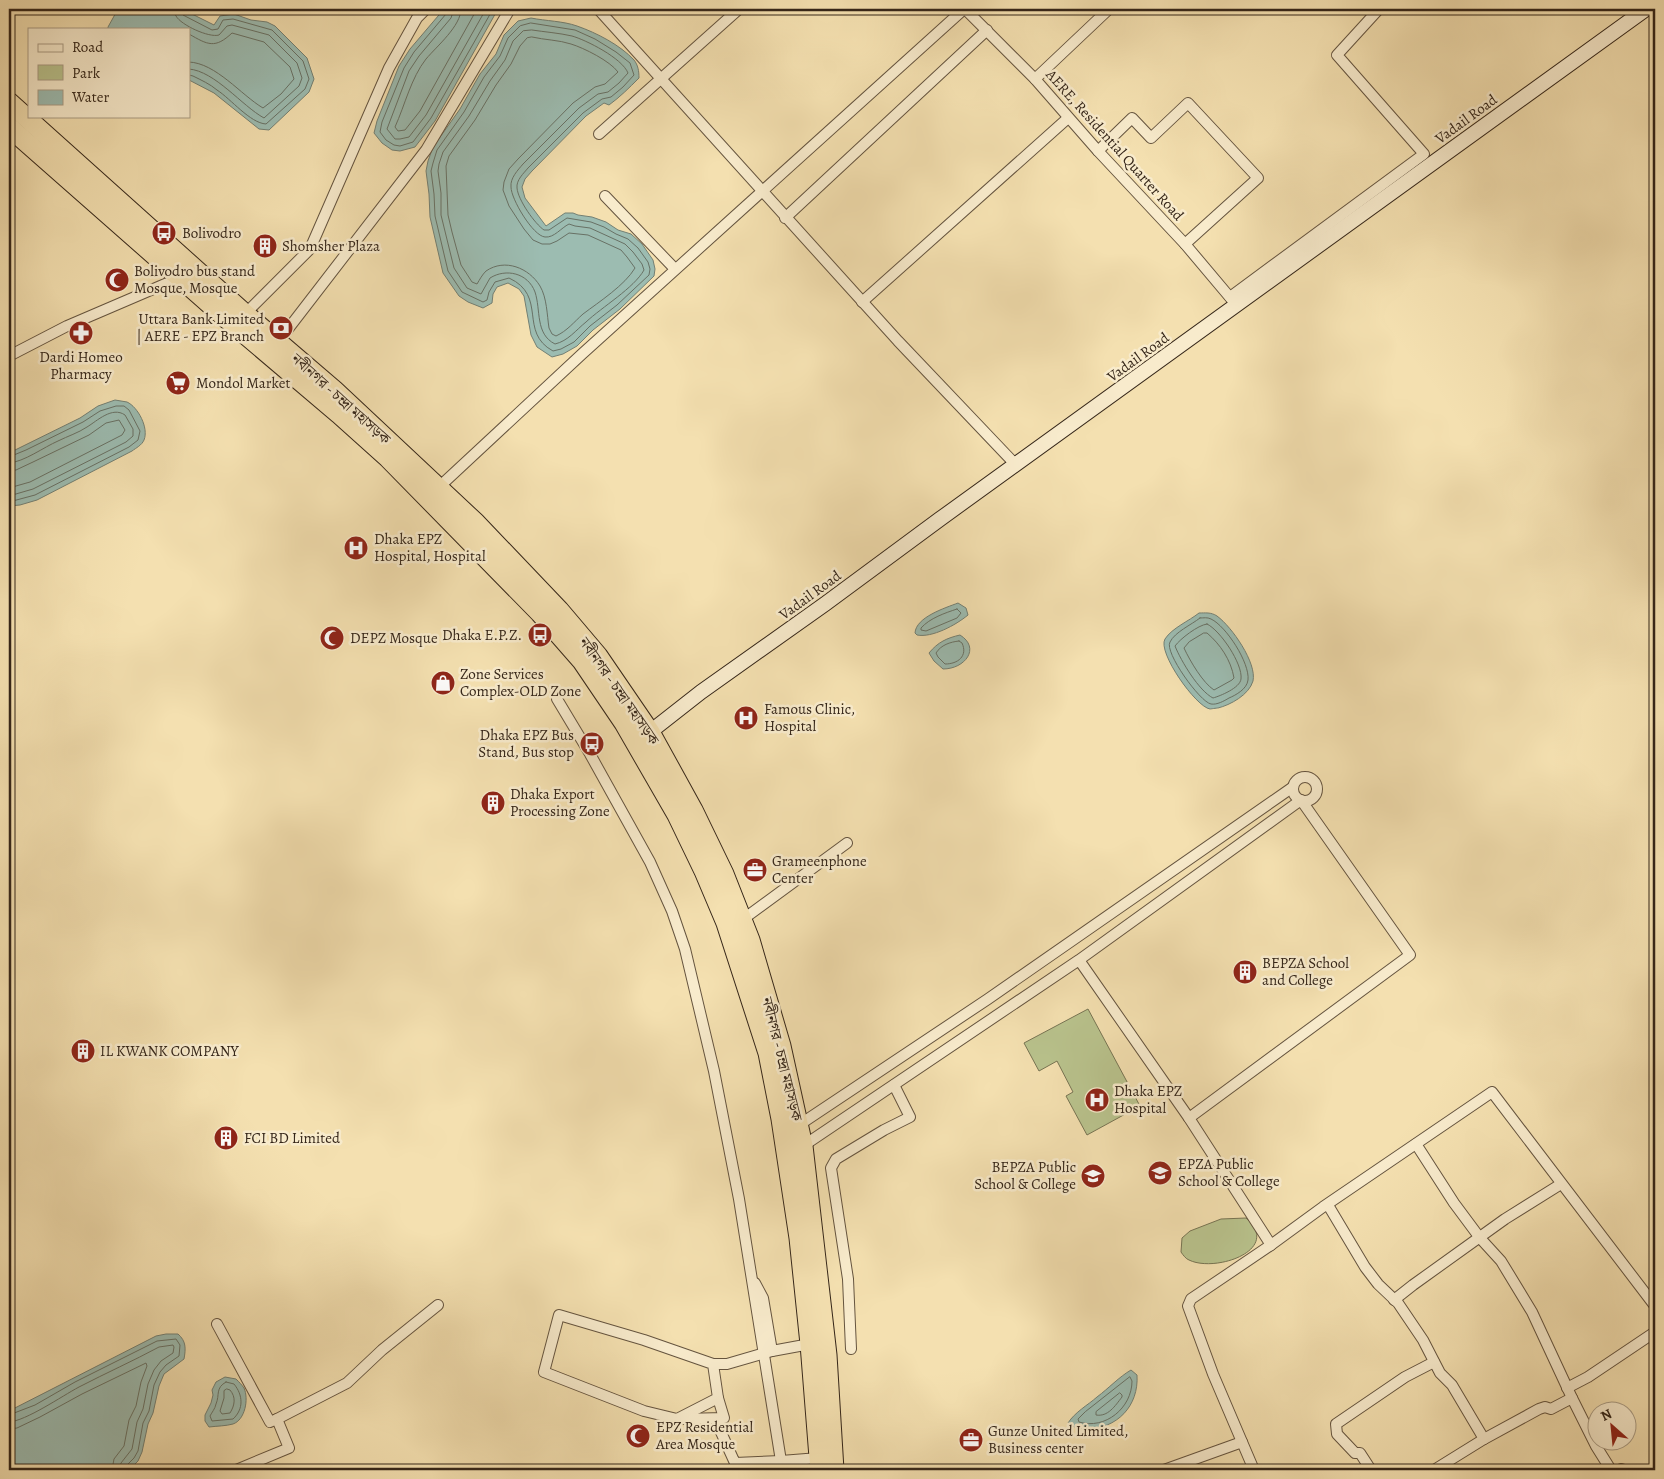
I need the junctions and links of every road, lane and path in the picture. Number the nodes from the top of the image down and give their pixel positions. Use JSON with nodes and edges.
{"nodes":[{"id":1,"x":426,"y":9,"type":"edge"},
{"id":2,"x":510,"y":9,"type":"edge"},
{"id":3,"x":598,"y":9,"type":"edge"},
{"id":4,"x":739,"y":9,"type":"edge"},
{"id":5,"x":965,"y":9,"type":"edge"},
{"id":6,"x":1109,"y":9,"type":"edge"},
{"id":7,"x":1379,"y":9,"type":"edge"},
{"id":8,"x":1646,"y":9,"type":"edge"},
{"id":9,"x":988,"y":30,"type":"junction"},
{"id":10,"x":662,"y":79,"type":"junction"},
{"id":11,"x":1035,"y":79,"type":"junction"},
{"id":12,"x":9,"y":102,"type":"edge"},
{"id":13,"x":1068,"y":118,"type":"junction"},
{"id":14,"x":9,"y":128,"type":"edge"},
{"id":15,"x":599,"y":134,"type":"dead end"},
{"id":16,"x":1098,"y":151,"type":"junction"},
{"id":17,"x":761,"y":191,"type":"junction"},
{"id":18,"x":605,"y":196,"type":"dead end"},
{"id":19,"x":785,"y":218,"type":"junction"},
{"id":20,"x":1185,"y":244,"type":"junction"},
{"id":21,"x":675,"y":269,"type":"junction"},
{"id":22,"x":179,"y":278,"type":"junction"},
{"id":23,"x":1232,"y":301,"type":"junction"},
{"id":24,"x":862,"y":302,"type":"junction"},
{"id":25,"x":245,"y":314,"type":"junction"},
{"id":26,"x":278,"y":342,"type":"junction"},
{"id":27,"x":9,"y":356,"type":"edge"},
{"id":28,"x":1016,"y":465,"type":"junction"},
{"id":29,"x":438,"y":488,"type":"junction"},
{"id":30,"x":557,"y":699,"type":"dead end"},
{"id":31,"x":650,"y":732,"type":"junction"},
{"id":32,"x":1293,"y":787,"type":"junction"},
{"id":33,"x":1301,"y":800,"type":"junction"},
{"id":34,"x":847,"y":843,"type":"dead end"},
{"id":35,"x":742,"y":920,"type":"junction"},
{"id":36,"x":1079,"y":960,"type":"junction"},
{"id":37,"x":894,"y":1085,"type":"junction"},
{"id":38,"x":1188,"y":1118,"type":"junction"},
{"id":39,"x":799,"y":1125,"type":"junction"},
{"id":40,"x":1416,"y":1144,"type":"junction"},
{"id":41,"x":803,"y":1146,"type":"junction"},
{"id":42,"x":1561,"y":1184,"type":"junction"},
{"id":43,"x":1328,"y":1205,"type":"junction"},
{"id":44,"x":1480,"y":1238,"type":"junction"},
{"id":45,"x":1271,"y":1245,"type":"junction"},
{"id":46,"x":1394,"y":1300,"type":"junction"},
{"id":47,"x":438,"y":1305,"type":"dead end"},
{"id":48,"x":1655,"y":1306,"type":"edge"},
{"id":49,"x":217,"y":1324,"type":"dead end"},
{"id":50,"x":1655,"y":1332,"type":"edge"},
{"id":51,"x":810,"y":1344,"type":"junction"},
{"id":52,"x":851,"y":1349,"type":"dead end"},
{"id":53,"x":768,"y":1352,"type":"junction"},
{"id":54,"x":1434,"y":1362,"type":"junction"},
{"id":55,"x":713,"y":1364,"type":"junction"},
{"id":56,"x":1567,"y":1388,"type":"junction"},
{"id":57,"x":718,"y":1398,"type":"junction"},
{"id":58,"x":1572,"y":1398,"type":"junction"},
{"id":59,"x":276,"y":1419,"type":"junction"},
{"id":60,"x":677,"y":1419,"type":"junction"},
{"id":61,"x":715,"y":1419,"type":"junction"},
{"id":62,"x":1484,"y":1439,"type":"junction"},
{"id":63,"x":1242,"y":1442,"type":"junction"},
{"id":64,"x":781,"y":1461,"type":"junction"},
{"id":65,"x":820,"y":1464,"type":"edge"},
{"id":66,"x":236,"y":1470,"type":"edge"},
{"id":67,"x":834,"y":1470,"type":"edge"},
{"id":68,"x":1164,"y":1470,"type":"edge"},
{"id":69,"x":1254,"y":1470,"type":"edge"},
{"id":70,"x":1371,"y":1470,"type":"edge"},
{"id":71,"x":1434,"y":1470,"type":"edge"},
{"id":72,"x":1611,"y":1470,"type":"edge"},
{"id":73,"x":1619,"y":1470,"type":"edge"},
{"id":74,"x":1624,"y":1470,"type":"edge"}],
"edges":[{"from":1,"to":25,"type":"street"},
{"from":2,"to":26,"type":"street"},
{"from":3,"to":10,"type":"street"},
{"from":4,"to":10,"type":"street"},
{"from":5,"to":9,"type":"street","name":"AERE, Residential Quarter Road"},
{"from":5,"to":17,"type":"street"},
{"from":6,"to":11,"type":"street"},
{"from":7,"to":23,"type":"street"},
{"from":8,"to":23,"type":"street","name":"Vadail Road"},
{"from":9,"to":11,"type":"street","name":"AERE, Residential Quarter Road"},
{"from":9,"to":19,"type":"street"},
{"from":10,"to":15,"type":"street"},
{"from":10,"to":17,"type":"street"},
{"from":11,"to":13,"type":"street","name":"AERE, Residential Quarter Road"},
{"from":12,"to":25,"type":"highway","name":"নবীনগর - চন্দ্রা মহাসড়ক"},
{"from":13,"to":16,"type":"street","name":"AERE, Residential Quarter Road"},
{"from":13,"to":24,"type":"street"},
{"from":14,"to":22,"type":"highway","name":"নবীনগর - চন্দ্রা মহাসড়ক"},
{"from":16,"to":20,"type":"street","name":"AERE, Residential Quarter Road"},
{"from":16,"to":20,"type":"street"},
{"from":17,"to":19,"type":"street"},
{"from":17,"to":21,"type":"street"},
{"from":18,"to":21,"type":"street"},
{"from":19,"to":24,"type":"street"},
{"from":20,"to":23,"type":"street","name":"AERE, Residential Quarter Road"},
{"from":21,"to":29,"type":"street"},
{"from":22,"to":27,"type":"street"},
{"from":22,"to":51,"type":"highway","name":"নবীনগর - চন্দ্রা মহাসড়ক"},
{"from":23,"to":28,"type":"street","name":"Vadail Road"},
{"from":24,"to":28,"type":"street"},
{"from":25,"to":26,"type":"highway","name":"নবীনগর - চন্দ্রা মহাসড়ক"},
{"from":26,"to":29,"type":"highway","name":"নবীনগর - চন্দ্রা মহাসড়ক"},
{"from":28,"to":31,"type":"street","name":"Vadail Road"},
{"from":29,"to":31,"type":"highway","name":"নবীনগর - চন্দ্রা মহাসড়ক"},
{"from":30,"to":53,"type":"street"},
{"from":31,"to":35,"type":"highway","name":"নবীনগর - চন্দ্রা মহাসড়ক"},
{"from":32,"to":33,"type":"street"},
{"from":32,"to":33,"type":"street"},
{"from":32,"to":39,"type":"street"},
{"from":33,"to":36,"type":"street"},
{"from":33,"to":38,"type":"street"},
{"from":34,"to":35,"type":"street"},
{"from":35,"to":39,"type":"highway","name":"নবীনগর - চন্দ্রা মহাসড়ক"},
{"from":36,"to":37,"type":"street"},
{"from":36,"to":38,"type":"street"},
{"from":37,"to":41,"type":"street"},
{"from":37,"to":52,"type":"street"},
{"from":38,"to":45,"type":"street"},
{"from":39,"to":41,"type":"highway","name":"নবীনগর - চন্দ্রা মহাসড়ক"},
{"from":40,"to":42,"type":"street"},
{"from":40,"to":43,"type":"street"},
{"from":40,"to":44,"type":"street"},
{"from":41,"to":67,"type":"highway","name":"নবীনগর - চন্দ্রা মহাসড়ক"},
{"from":42,"to":44,"type":"street"},
{"from":42,"to":48,"type":"street"},
{"from":43,"to":45,"type":"street"},
{"from":43,"to":46,"type":"street"},
{"from":44,"to":46,"type":"street"},
{"from":44,"to":56,"type":"street"},
{"from":45,"to":63,"type":"street"},
{"from":46,"to":54,"type":"street"},
{"from":47,"to":59,"type":"street"},
{"from":49,"to":59,"type":"street"},
{"from":50,"to":56,"type":"street"},
{"from":51,"to":53,"type":"street"},
{"from":51,"to":65,"type":"highway","name":"নবীনগর - চন্দ্রা মহাসড়ক"},
{"from":53,"to":55,"type":"street"},
{"from":53,"to":64,"type":"street"},
{"from":54,"to":62,"type":"street"},
{"from":54,"to":70,"type":"street"},
{"from":55,"to":57,"type":"street"},
{"from":55,"to":60,"type":"street"},
{"from":56,"to":58,"type":"street"},
{"from":57,"to":60,"type":"street"},
{"from":57,"to":61,"type":"street"},
{"from":58,"to":62,"type":"street"},
{"from":58,"to":72,"type":"street"},
{"from":59,"to":66,"type":"street"},
{"from":60,"to":61,"type":"street"},
{"from":61,"to":64,"type":"street"},
{"from":62,"to":71,"type":"street"},
{"from":63,"to":68,"type":"street"},
{"from":63,"to":69,"type":"street"},
{"from":64,"to":65,"type":"street"},
{"from":73,"to":74,"type":"street"}]}
